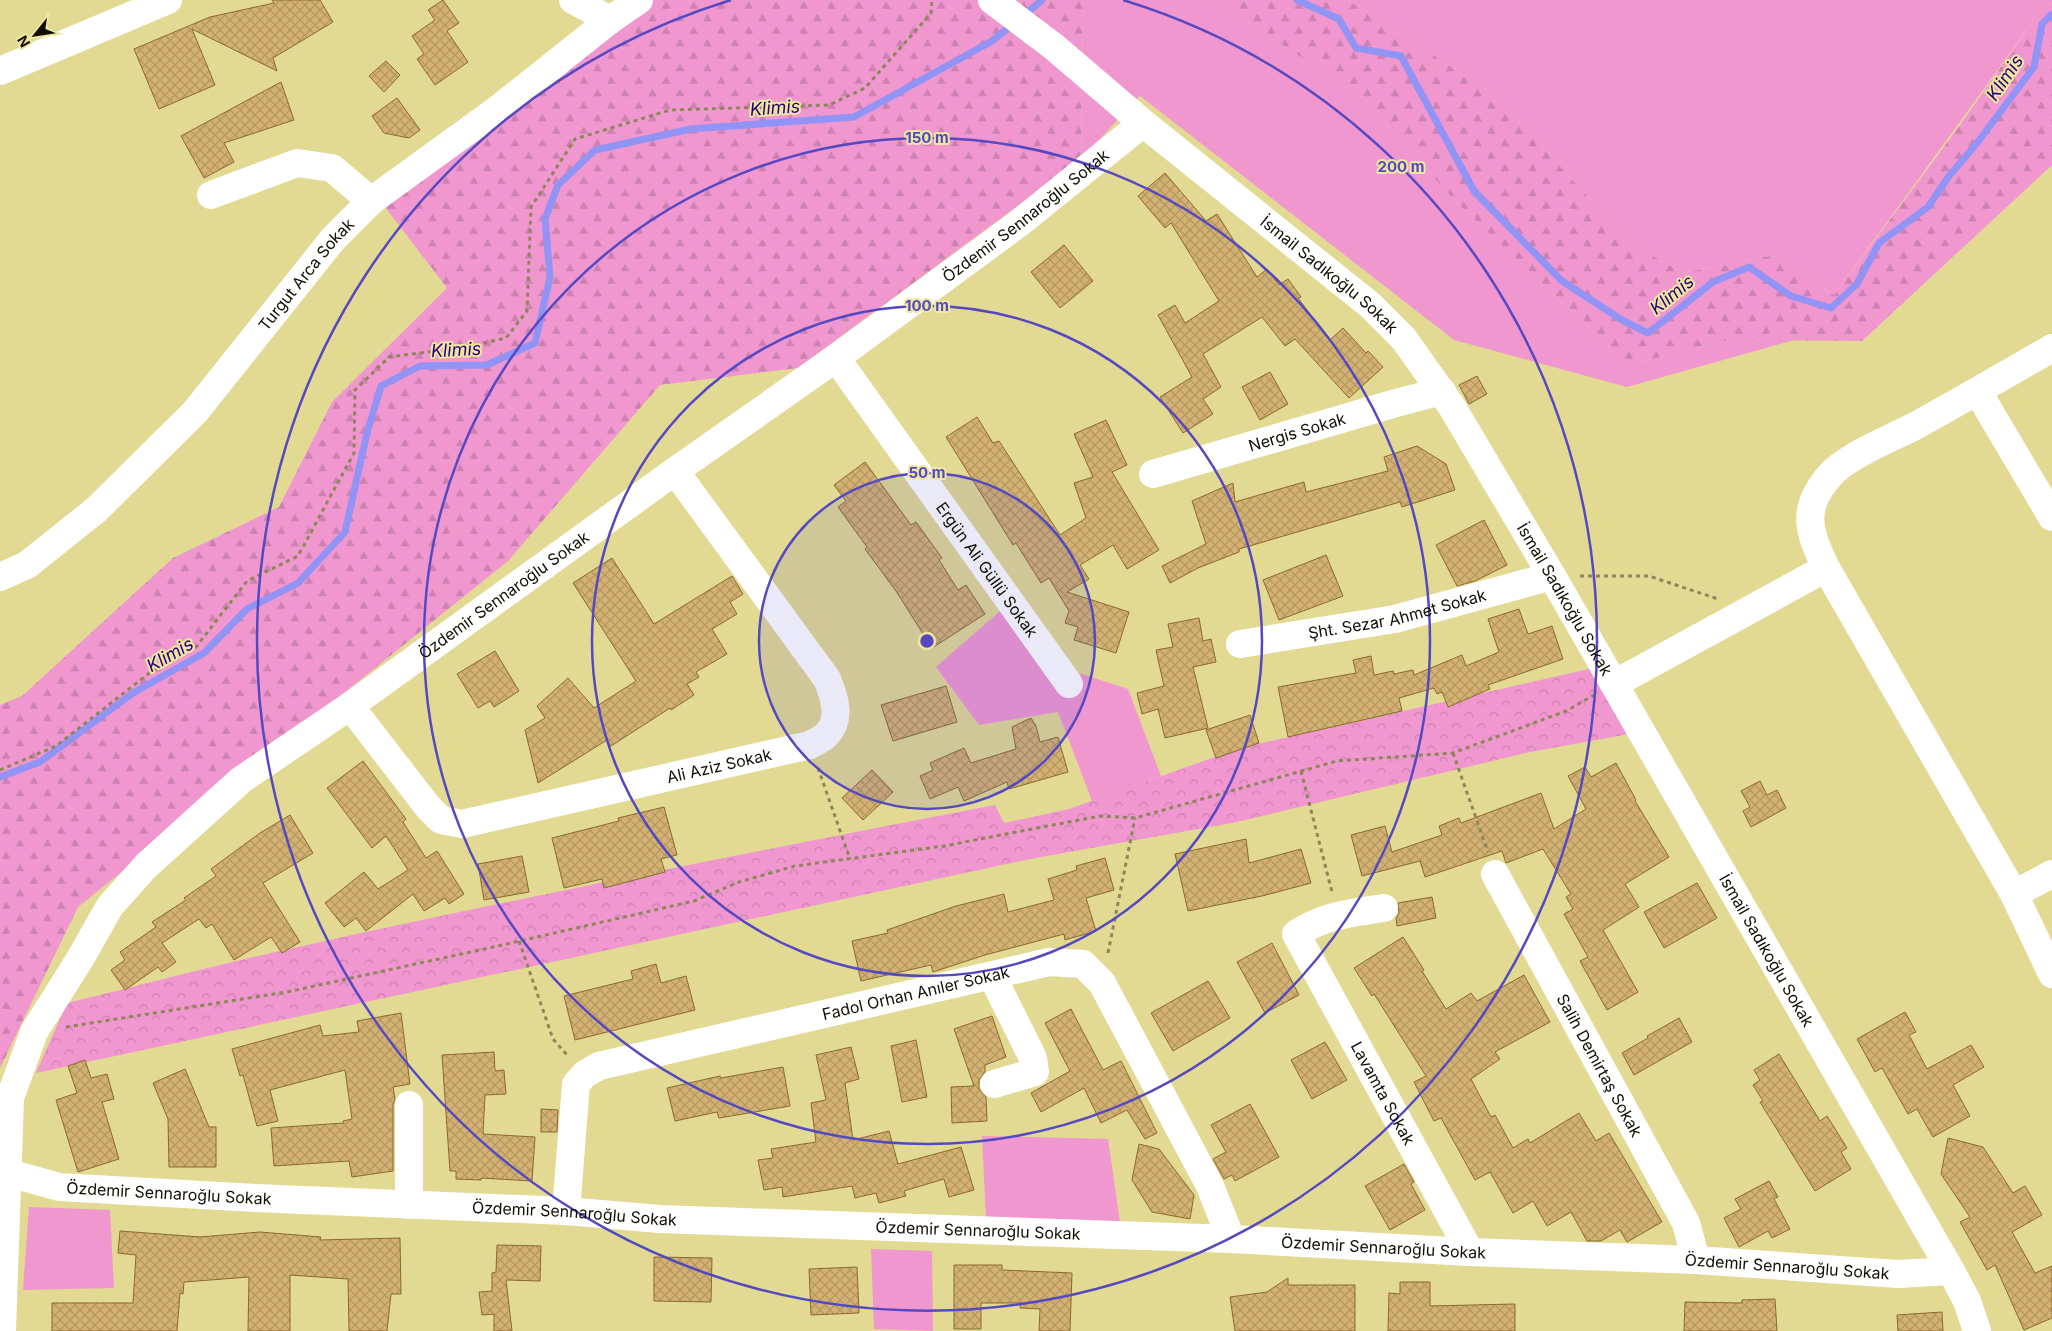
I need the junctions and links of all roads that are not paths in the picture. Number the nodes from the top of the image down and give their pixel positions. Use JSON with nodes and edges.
{"nodes":[{"id":1,"x":168,"y":0,"type":"edge"},
{"id":2,"x":573,"y":0,"type":"edge"},
{"id":3,"x":639,"y":0,"type":"edge"},
{"id":4,"x":992,"y":0,"type":"edge"},
{"id":5,"x":610,"y":20,"type":"junction"},
{"id":6,"x":0,"y":71,"type":"edge"},
{"id":7,"x":1143,"y":124,"type":"junction"},
{"id":8,"x":211,"y":196,"type":"dead end"},
{"id":9,"x":371,"y":201,"type":"junction"},
{"id":10,"x":2052,"y":348,"type":"edge"},
{"id":11,"x":836,"y":358,"type":"junction"},
{"id":12,"x":1442,"y":391,"type":"junction"},
{"id":13,"x":1978,"y":392,"type":"junction"},
{"id":14,"x":675,"y":471,"type":"junction"},
{"id":15,"x":1153,"y":474,"type":"dead end"},
{"id":16,"x":2052,"y":517,"type":"edge"},
{"id":17,"x":1826,"y":568,"type":"junction"},
{"id":18,"x":1552,"y":576,"type":"junction"},
{"id":19,"x":0,"y":577,"type":"edge"},
{"id":20,"x":1240,"y":644,"type":"dead end"},
{"id":21,"x":1069,"y":684,"type":"dead end"},
{"id":22,"x":1614,"y":684,"type":"junction"},
{"id":23,"x":350,"y":706,"type":"junction"},
{"id":24,"x":1496,"y":874,"type":"road end"},
{"id":25,"x":2052,"y":874,"type":"edge"},
{"id":26,"x":2014,"y":894,"type":"junction"},
{"id":27,"x":1384,"y":908,"type":"dead end"},
{"id":28,"x":2052,"y":974,"type":"edge"},
{"id":29,"x":992,"y":976,"type":"junction"},
{"id":30,"x":994,"y":1084,"type":"dead end"},
{"id":31,"x":409,"y":1105,"type":"dead end"},
{"id":32,"x":9,"y":1173,"type":"junction"},
{"id":33,"x":409,"y":1205,"type":"junction"},
{"id":34,"x":566,"y":1211,"type":"junction"},
{"id":35,"x":1231,"y":1239,"type":"junction"},
{"id":36,"x":1470,"y":1252,"type":"junction"},
{"id":37,"x":1696,"y":1260,"type":"junction"},
{"id":38,"x":1950,"y":1271,"type":"junction"},
{"id":39,"x":2,"y":1331,"type":"edge"},
{"id":40,"x":1977,"y":1331,"type":"edge"}],
"edges":[{"from":1,"to":6,"type":"street"},
{"from":2,"to":5,"type":"street"},
{"from":3,"to":5,"type":"street","name":"Turgut Arca Sokak"},
{"from":4,"to":7,"type":"street","name":"İsmail Sadıkoğlu Sokak"},
{"from":5,"to":9,"type":"street","name":"Turgut Arca Sokak"},
{"from":7,"to":11,"type":"street","name":"Özdemir Sennaroğlu Sokak"},
{"from":7,"to":12,"type":"street","name":"İsmail Sadıkoğlu Sokak"},
{"from":8,"to":9,"type":"street"},
{"from":9,"to":19,"type":"street","name":"Turgut Arca Sokak"},
{"from":10,"to":13,"type":"street"},
{"from":11,"to":14,"type":"street","name":"Özdemir Sennaroğlu Sokak"},
{"from":11,"to":21,"type":"street","name":"Ergün Ali Güllü Sokak"},
{"from":12,"to":15,"type":"street","name":"Nergis Sokak"},
{"from":12,"to":18,"type":"street","name":"İsmail Sadıkoğlu Sokak"},
{"from":13,"to":16,"type":"street"},
{"from":13,"to":17,"type":"street"},
{"from":14,"to":23,"type":"street","name":"Özdemir Sennaroğlu Sokak"},
{"from":14,"to":23,"type":"street","name":"Ali Aziz Sokak"},
{"from":17,"to":22,"type":"street"},
{"from":17,"to":26,"type":"street"},
{"from":18,"to":20,"type":"street","name":"Şht. Sezar Ahmet Sokak"},
{"from":18,"to":22,"type":"street","name":"İsmail Sadıkoğlu Sokak"},
{"from":22,"to":38,"type":"street","name":"İsmail Sadıkoğlu Sokak"},
{"from":23,"to":32,"type":"street","name":"Özdemir Sennaroğlu Sokak"},
{"from":24,"to":37,"type":"street","name":"Salih Demirtaş Sokak"},
{"from":25,"to":26,"type":"street"},
{"from":26,"to":28,"type":"street"},
{"from":27,"to":36,"type":"street","name":"Lavamta Sokak"},
{"from":29,"to":30,"type":"street"},
{"from":29,"to":34,"type":"street","name":"Fadol Orhan Anıler Sokak"},
{"from":29,"to":35,"type":"street","name":"Fadol Orhan Anıler Sokak"},
{"from":31,"to":33,"type":"street"},
{"from":32,"to":33,"type":"street","name":"Özdemir Sennaroğlu Sokak"},
{"from":32,"to":39,"type":"street","name":"Özdemir Sennaroğlu Sokak"},
{"from":33,"to":34,"type":"street","name":"Özdemir Sennaroğlu Sokak"},
{"from":34,"to":35,"type":"street","name":"Özdemir Sennaroğlu Sokak"},
{"from":35,"to":36,"type":"street","name":"Özdemir Sennaroğlu Sokak"},
{"from":36,"to":37,"type":"street","name":"Özdemir Sennaroğlu Sokak"},
{"from":37,"to":38,"type":"street","name":"Özdemir Sennaroğlu Sokak"},
{"from":38,"to":40,"type":"street","name":"İsmail Sadıkoğlu Sokak"}]}
